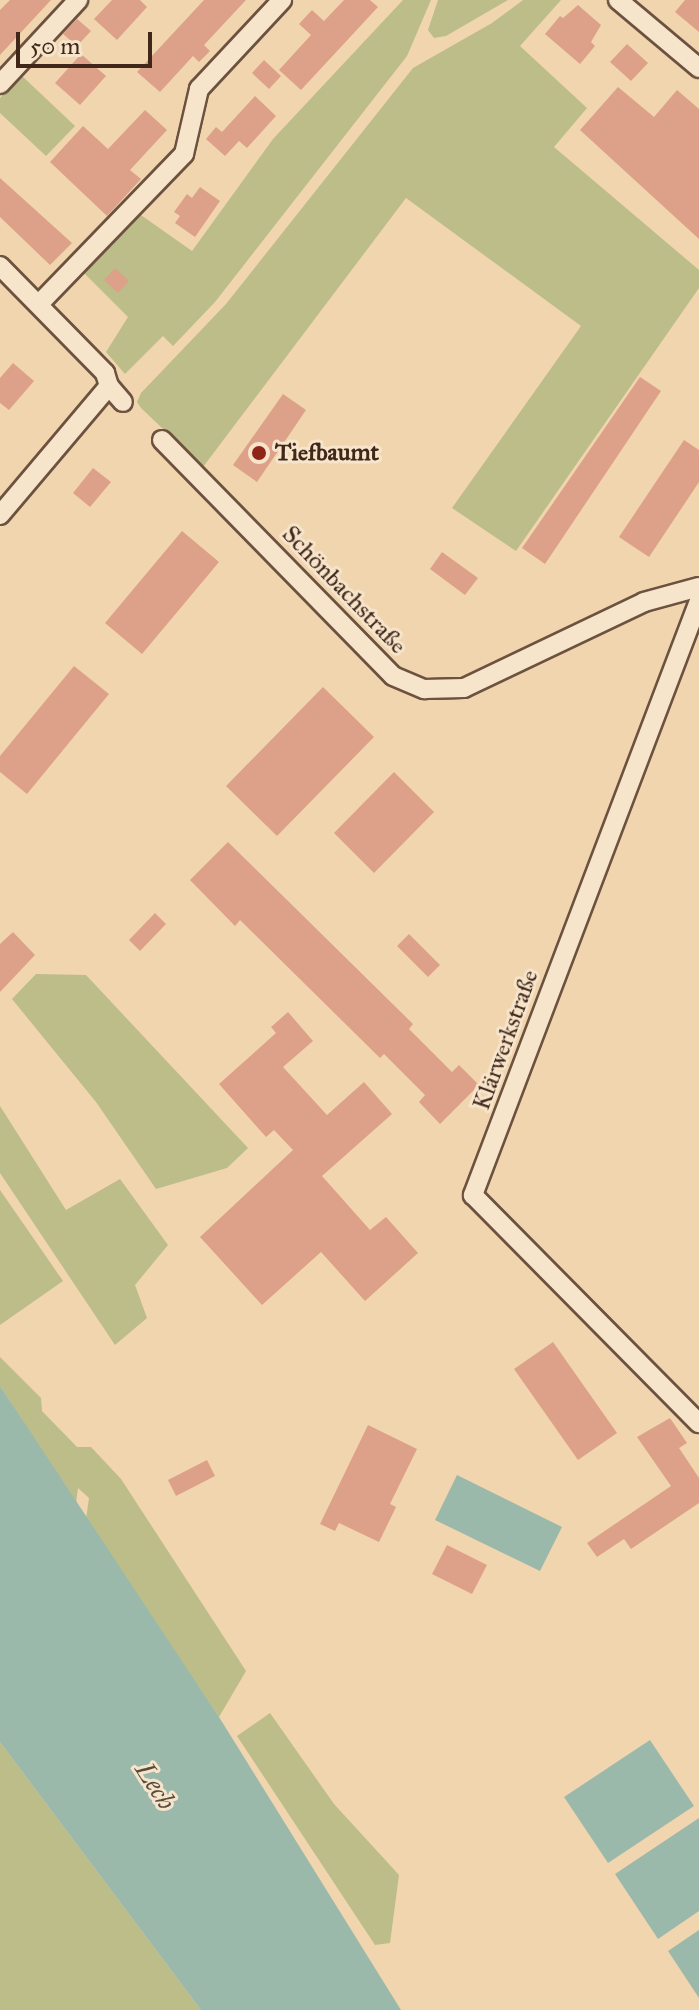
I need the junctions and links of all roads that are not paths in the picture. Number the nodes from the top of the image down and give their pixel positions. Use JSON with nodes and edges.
{"nodes":[{"id":1,"x":78,"y":0,"type":"edge"},
{"id":2,"x":282,"y":0,"type":"edge"},
{"id":3,"x":618,"y":0,"type":"edge"},
{"id":4,"x":699,"y":68,"type":"edge"},
{"id":5,"x":0,"y":84,"type":"edge"},
{"id":6,"x":0,"y":266,"type":"edge"},
{"id":7,"x":39,"y":304,"type":"junction"},
{"id":8,"x":109,"y":386,"type":"junction"},
{"id":9,"x":123,"y":402,"type":"dead end"},
{"id":10,"x":162,"y":440,"type":"dead end"},
{"id":11,"x":0,"y":515,"type":"edge"},
{"id":12,"x":699,"y":587,"type":"edge"},
{"id":13,"x":699,"y":601,"type":"edge"},
{"id":14,"x":699,"y":1423,"type":"edge"}],
"edges":[{"from":1,"to":5,"type":"street"},
{"from":2,"to":7,"type":"street"},
{"from":3,"to":4,"type":"street"},
{"from":6,"to":7,"type":"street"},
{"from":7,"to":8,"type":"street"},
{"from":8,"to":9,"type":"street"},
{"from":8,"to":11,"type":"street"},
{"from":10,"to":12,"type":"street","name":"Schönbachstraße"},
{"from":13,"to":14,"type":"street","name":"Klärwerkstraße"}]}
